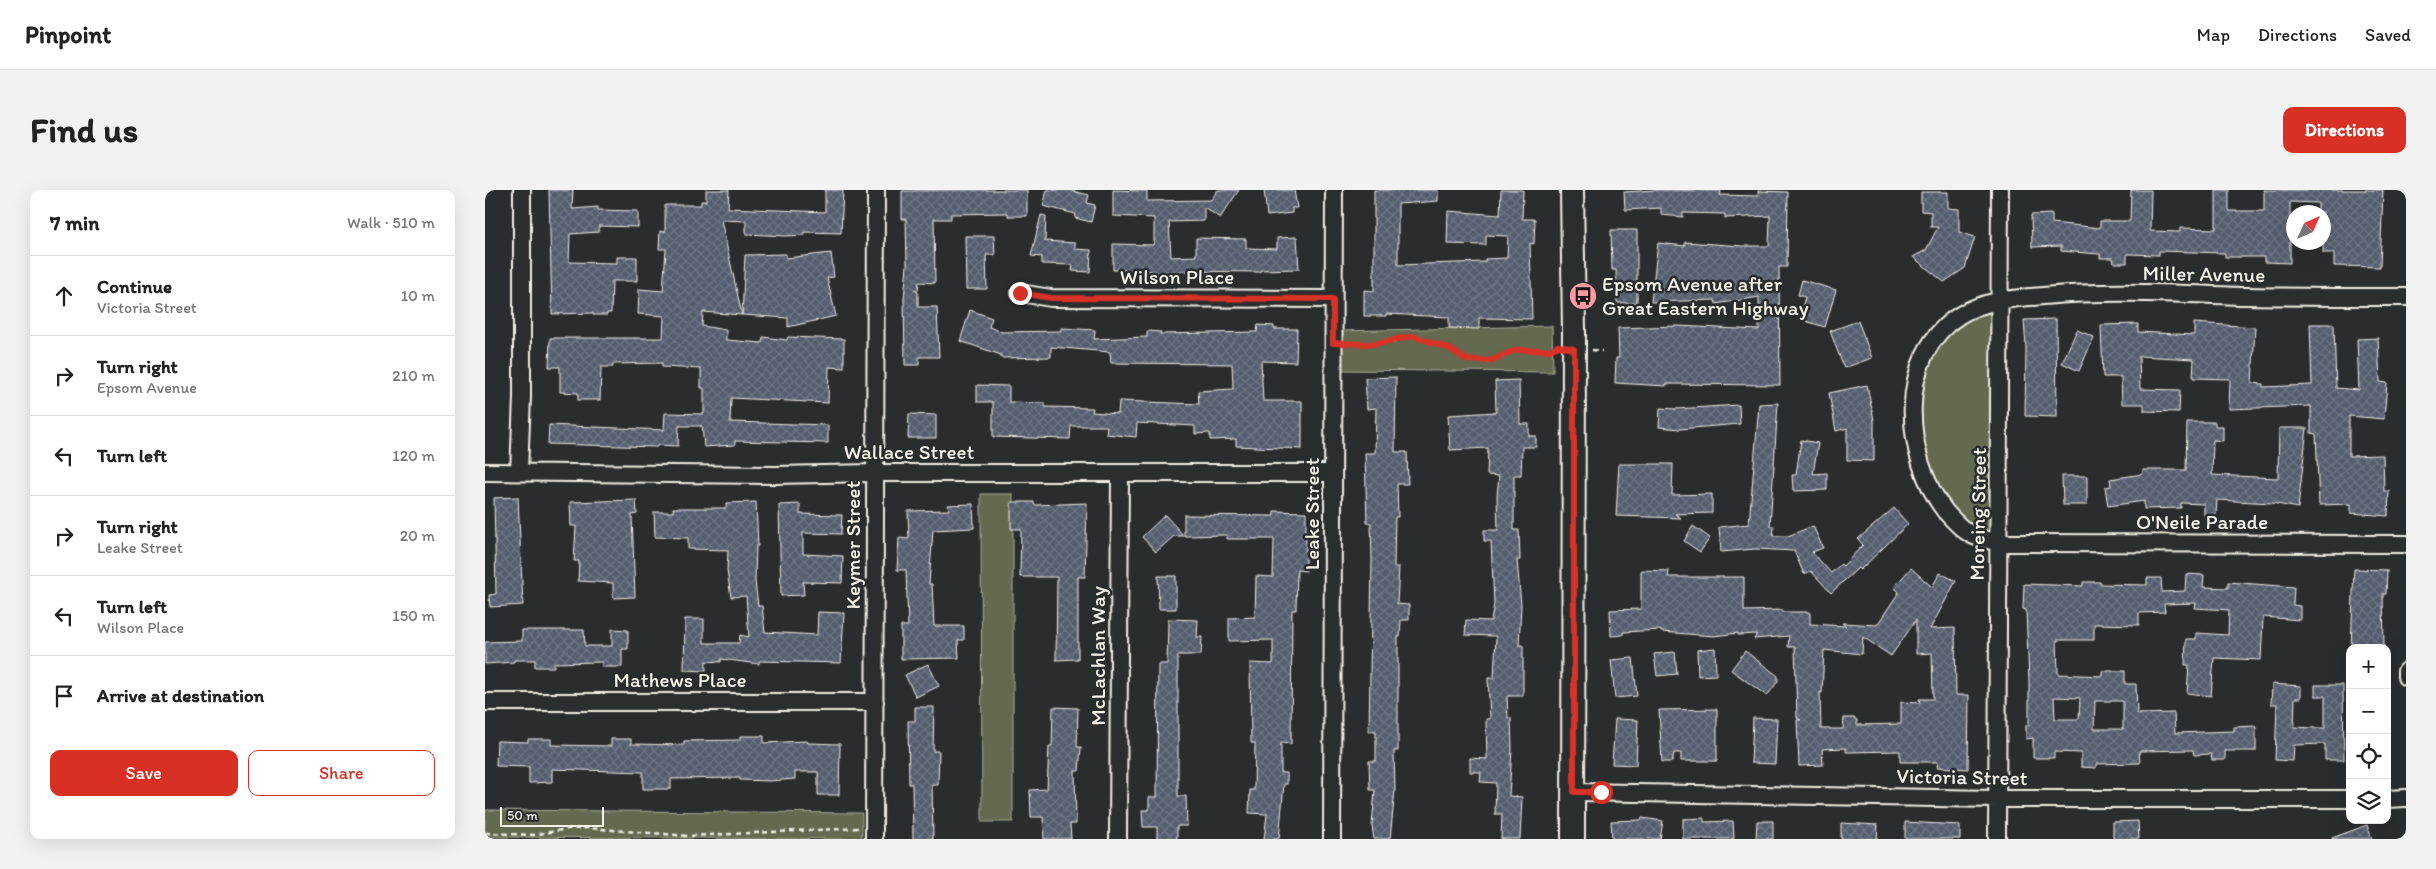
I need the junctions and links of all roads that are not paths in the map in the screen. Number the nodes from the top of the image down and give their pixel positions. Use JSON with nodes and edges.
{"nodes":[{"id":1,"x":521,"y":190,"type":"edge"},
{"id":2,"x":876,"y":190,"type":"edge"},
{"id":3,"x":1333,"y":190,"type":"edge"},
{"id":4,"x":1572,"y":190,"type":"edge"},
{"id":5,"x":2001,"y":190,"type":"edge"},
{"id":6,"x":1020,"y":293,"type":"dead end"},
{"id":7,"x":2406,"y":297,"type":"edge"},
{"id":8,"x":1333,"y":299,"type":"junction"},
{"id":9,"x":2001,"y":299,"type":"junction"},
{"id":10,"x":485,"y":472,"type":"edge"},
{"id":11,"x":519,"y":472,"type":"junction"},
{"id":12,"x":874,"y":472,"type":"junction"},
{"id":13,"x":1120,"y":473,"type":"junction"},
{"id":14,"x":1333,"y":473,"type":"junction"},
{"id":15,"x":1999,"y":543,"type":"junction"},
{"id":16,"x":2406,"y":544,"type":"edge"},
{"id":17,"x":2406,"y":671,"type":"edge"},
{"id":18,"x":2406,"y":678,"type":"edge"},
{"id":19,"x":485,"y":702,"type":"edge"},
{"id":20,"x":875,"y":702,"type":"junction"},
{"id":21,"x":1574,"y":792,"type":"junction"},
{"id":22,"x":2391,"y":798,"type":"edge"},
{"id":23,"x":2406,"y":798,"type":"edge"},
{"id":24,"x":1996,"y":799,"type":"junction"},
{"id":25,"x":2346,"y":799,"type":"edge"},
{"id":26,"x":874,"y":834,"type":"edge"},
{"id":27,"x":1118,"y":839,"type":"edge"},
{"id":28,"x":1332,"y":839,"type":"edge"},
{"id":29,"x":1573,"y":839,"type":"edge"},
{"id":30,"x":1997,"y":839,"type":"edge"}],
"edges":[{"from":1,"to":11,"type":"street"},
{"from":2,"to":12,"type":"street","name":"Keymer Street"},
{"from":3,"to":8,"type":"street","name":"Leake Street"},
{"from":4,"to":21,"type":"street"},
{"from":5,"to":9,"type":"street","name":"Moreing Street"},
{"from":6,"to":8,"type":"street","name":"Wilson Place"},
{"from":7,"to":9,"type":"street","name":"Miller Avenue"},
{"from":8,"to":14,"type":"street","name":"Leake Street"},
{"from":9,"to":15,"type":"street","name":"Moreing Street"},
{"from":9,"to":15,"type":"street","name":"Miller Avenue"},
{"from":10,"to":11,"type":"street","name":"Wallace Street"},
{"from":11,"to":12,"type":"street","name":"Wallace Street"},
{"from":12,"to":13,"type":"street","name":"Wallace Street"},
{"from":12,"to":20,"type":"street","name":"Keymer Street"},
{"from":13,"to":14,"type":"street","name":"Wallace Street"},
{"from":13,"to":27,"type":"street","name":"McLachlan Way"},
{"from":14,"to":28,"type":"street","name":"Leake Street"},
{"from":15,"to":16,"type":"street","name":"O'Neile Parade"},
{"from":15,"to":24,"type":"street","name":"Moreing Street"},
{"from":17,"to":18,"type":"street"},
{"from":19,"to":20,"type":"street","name":"Mathews Place"},
{"from":20,"to":26,"type":"street","name":"Keymer Street"},
{"from":21,"to":24,"type":"street","name":"Victoria Street"},
{"from":21,"to":29,"type":"street"},
{"from":22,"to":23,"type":"street"},
{"from":24,"to":25,"type":"street","name":"Victoria Street"},
{"from":24,"to":30,"type":"street","name":"Moreing Street"}]}
